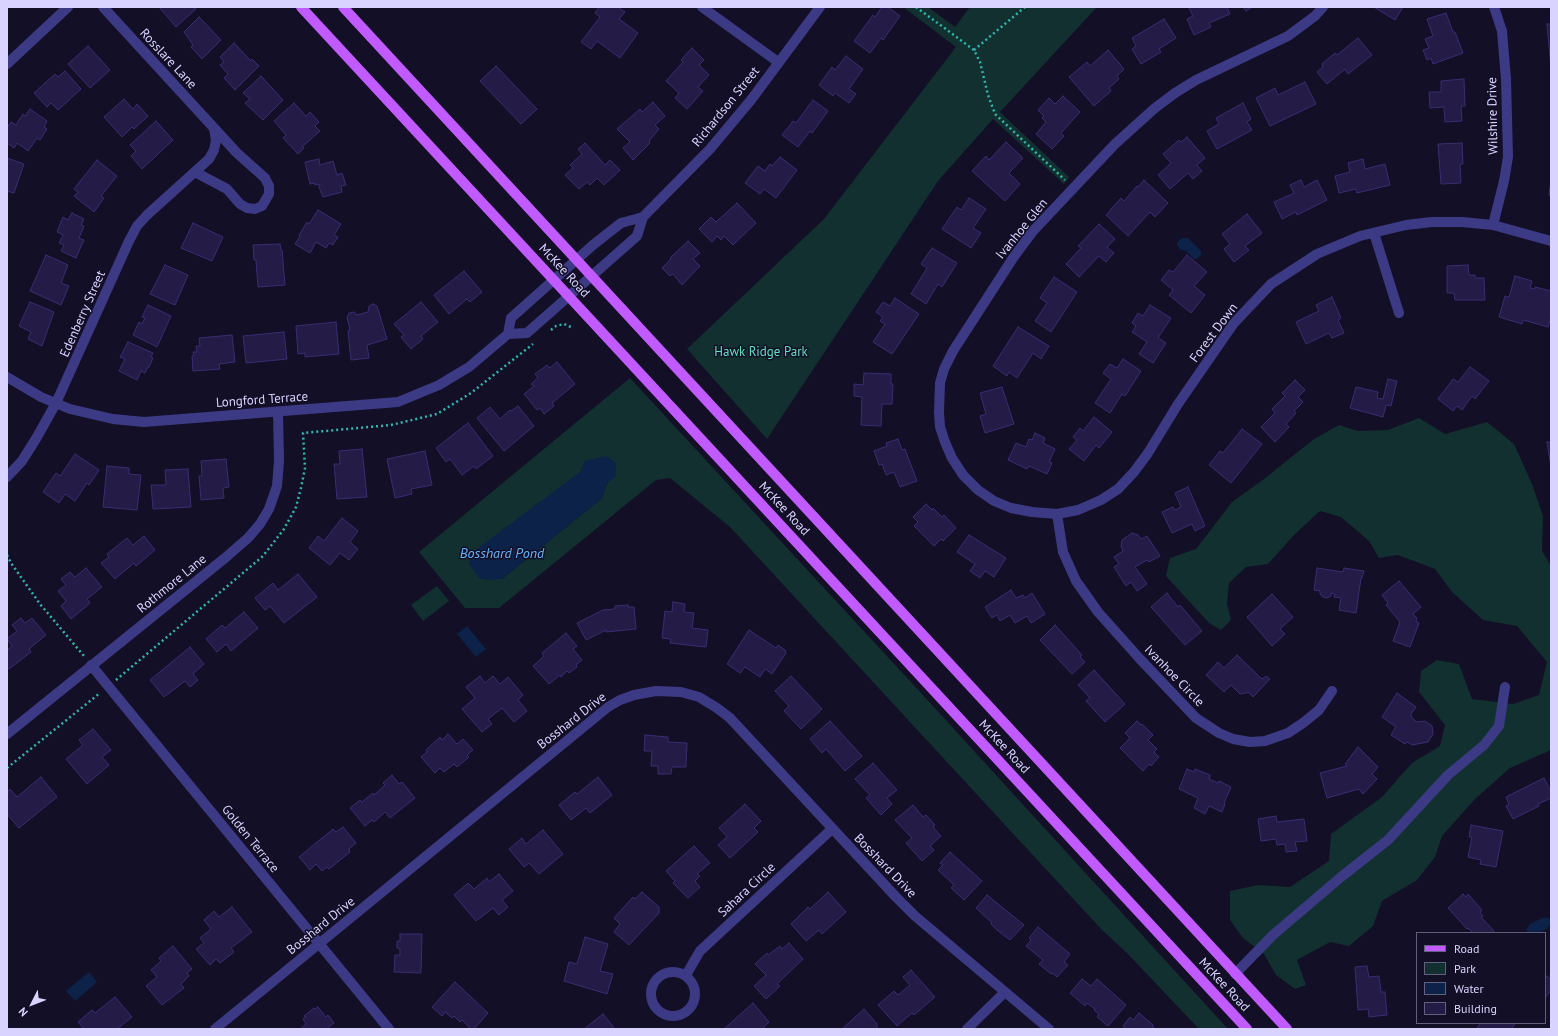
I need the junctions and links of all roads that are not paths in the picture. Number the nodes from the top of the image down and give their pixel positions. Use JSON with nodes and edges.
{"nodes":[{"id":1,"x":68,"y":7,"type":"edge"},
{"id":2,"x":103,"y":7,"type":"edge"},
{"id":3,"x":301,"y":7,"type":"edge"},
{"id":4,"x":343,"y":7,"type":"edge"},
{"id":5,"x":702,"y":7,"type":"edge"},
{"id":6,"x":820,"y":7,"type":"edge"},
{"id":7,"x":1323,"y":7,"type":"edge"},
{"id":8,"x":1494,"y":7,"type":"edge"},
{"id":9,"x":778,"y":62,"type":"junction"},
{"id":10,"x":7,"y":64,"type":"edge"},
{"id":11,"x":214,"y":128,"type":"junction"},
{"id":12,"x":195,"y":172,"type":"junction"},
{"id":13,"x":643,"y":217,"type":"junction"},
{"id":14,"x":1493,"y":225,"type":"junction"},
{"id":15,"x":1374,"y":233,"type":"junction"},
{"id":16,"x":1551,"y":241,"type":"edge"},
{"id":17,"x":577,"y":260,"type":"junction"},
{"id":18,"x":592,"y":276,"type":"junction"},
{"id":19,"x":554,"y":280,"type":"junction"},
{"id":20,"x":569,"y":296,"type":"junction"},
{"id":21,"x":1399,"y":313,"type":"dead end"},
{"id":22,"x":508,"y":334,"type":"junction"},
{"id":23,"x":7,"y":377,"type":"edge"},
{"id":24,"x":56,"y":403,"type":"junction"},
{"id":25,"x":278,"y":412,"type":"junction"},
{"id":26,"x":7,"y":477,"type":"edge"},
{"id":27,"x":1056,"y":514,"type":"junction"},
{"id":28,"x":92,"y":665,"type":"junction"},
{"id":29,"x":1505,"y":687,"type":"dead end"},
{"id":30,"x":1332,"y":691,"type":"dead end"},
{"id":31,"x":7,"y":734,"type":"edge"},
{"id":32,"x":832,"y":829,"type":"junction"},
{"id":33,"x":318,"y":944,"type":"junction"},
{"id":34,"x":1235,"y":974,"type":"junction"},
{"id":35,"x":686,"y":975,"type":"junction"},
{"id":36,"x":1005,"y":992,"type":"junction"},
{"id":37,"x":215,"y":1029,"type":"edge"},
{"id":38,"x":389,"y":1029,"type":"edge"},
{"id":39,"x":967,"y":1029,"type":"edge"},
{"id":40,"x":1049,"y":1029,"type":"edge"},
{"id":41,"x":1248,"y":1029,"type":"edge"},
{"id":42,"x":1287,"y":1029,"type":"edge"}],
"edges":[{"from":1,"to":10,"type":"street"},
{"from":2,"to":11,"type":"street","name":"Rosslare Lane"},
{"from":3,"to":19,"type":"main road","name":"McKee Road"},
{"from":4,"to":17,"type":"main road","name":"McKee Road"},
{"from":5,"to":9,"type":"street"},
{"from":6,"to":9,"type":"street","name":"Richardson Street"},
{"from":7,"to":27,"type":"street","name":"Ivanhoe Glen"},
{"from":8,"to":14,"type":"street","name":"Wilshire Drive"},
{"from":9,"to":13,"type":"street","name":"Richardson Street"},
{"from":11,"to":12,"type":"street"},
{"from":11,"to":12,"type":"street","name":"Rosslare Lane"},
{"from":12,"to":24,"type":"street","name":"Edenberry Street"},
{"from":13,"to":17,"type":"street"},
{"from":13,"to":18,"type":"street","name":"Richardson Street"},
{"from":14,"to":15,"type":"street","name":"Forest Down"},
{"from":14,"to":16,"type":"street","name":"Forest Down"},
{"from":15,"to":21,"type":"street"},
{"from":15,"to":27,"type":"street","name":"Forest Down"},
{"from":17,"to":18,"type":"main road","name":"McKee Road"},
{"from":17,"to":19,"type":"street"},
{"from":18,"to":20,"type":"street","name":"Richardson Street"},
{"from":18,"to":34,"type":"main road","name":"McKee Road"},
{"from":19,"to":20,"type":"main road","name":"McKee Road"},
{"from":19,"to":22,"type":"street"},
{"from":20,"to":22,"type":"street"},
{"from":20,"to":41,"type":"main road","name":"McKee Road"},
{"from":22,"to":25,"type":"street","name":"Longford Terrace"},
{"from":23,"to":24,"type":"street","name":"Longford Terrace"},
{"from":24,"to":25,"type":"street","name":"Longford Terrace"},
{"from":24,"to":26,"type":"street","name":"Edenberry Street"},
{"from":25,"to":28,"type":"street","name":"Rothmore Lane"},
{"from":27,"to":30,"type":"street","name":"Ivanhoe Circle"},
{"from":28,"to":31,"type":"street","name":"Rothmore Lane"},
{"from":28,"to":33,"type":"street","name":"Golden Terrace"},
{"from":29,"to":34,"type":"street"},
{"from":32,"to":33,"type":"street","name":"Bosshard Drive"},
{"from":32,"to":35,"type":"street","name":"Sahara Circle"},
{"from":32,"to":36,"type":"street","name":"Bosshard Drive"},
{"from":33,"to":37,"type":"street","name":"Bosshard Drive"},
{"from":33,"to":38,"type":"street","name":"Golden Terrace"},
{"from":34,"to":42,"type":"main road","name":"McKee Road"},
{"from":35,"to":35,"type":"street"},
{"from":36,"to":39,"type":"street"},
{"from":36,"to":40,"type":"street","name":"Bosshard Drive"}]}
